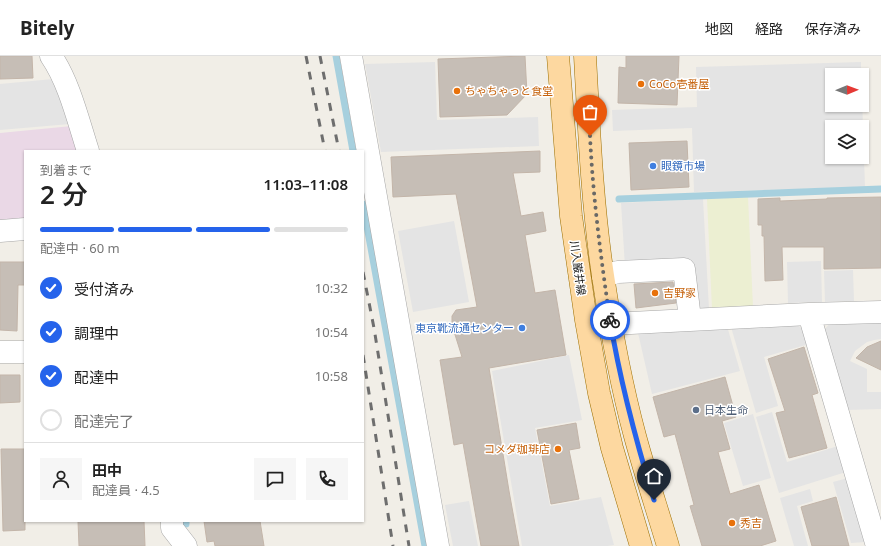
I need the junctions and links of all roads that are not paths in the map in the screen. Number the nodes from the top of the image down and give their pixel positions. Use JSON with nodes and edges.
{"nodes":[{"id":1,"x":51,"y":56,"type":"edge"},
{"id":2,"x":351,"y":56,"type":"edge"},
{"id":3,"x":558,"y":56,"type":"edge"},
{"id":4,"x":585,"y":56,"type":"edge"},
{"id":5,"x":88,"y":150,"type":"edge"},
{"id":6,"x":24,"y":229,"type":"edge"},
{"id":7,"x":0,"y":230,"type":"edge"},
{"id":8,"x":603,"y":276,"type":"junction"},
{"id":9,"x":881,"y":312,"type":"edge"},
{"id":10,"x":809,"y":314,"type":"junction"},
{"id":11,"x":690,"y":319,"type":"junction"},
{"id":12,"x":611,"y":324,"type":"junction"},
{"id":13,"x":0,"y":352,"type":"edge"},
{"id":14,"x":24,"y":352,"type":"edge"},
{"id":15,"x":172,"y":522,"type":"edge"},
{"id":16,"x":186,"y":546,"type":"edge"},
{"id":17,"x":438,"y":546,"type":"edge"},
{"id":18,"x":641,"y":546,"type":"edge"},
{"id":19,"x":668,"y":546,"type":"edge"},
{"id":20,"x":877,"y":546,"type":"edge"}],
"edges":[{"from":1,"to":5,"type":"street"},
{"from":2,"to":17,"type":"street"},
{"from":3,"to":18,"type":"main road","name":"川入巌井線"},
{"from":4,"to":8,"type":"main road"},
{"from":6,"to":7,"type":"street"},
{"from":8,"to":11,"type":"street"},
{"from":8,"to":12,"type":"main road"},
{"from":9,"to":10,"type":"street"},
{"from":10,"to":11,"type":"street"},
{"from":10,"to":20,"type":"street"},
{"from":11,"to":12,"type":"street"},
{"from":12,"to":19,"type":"main road"},
{"from":13,"to":14,"type":"street"},
{"from":15,"to":16,"type":"street"}]}
